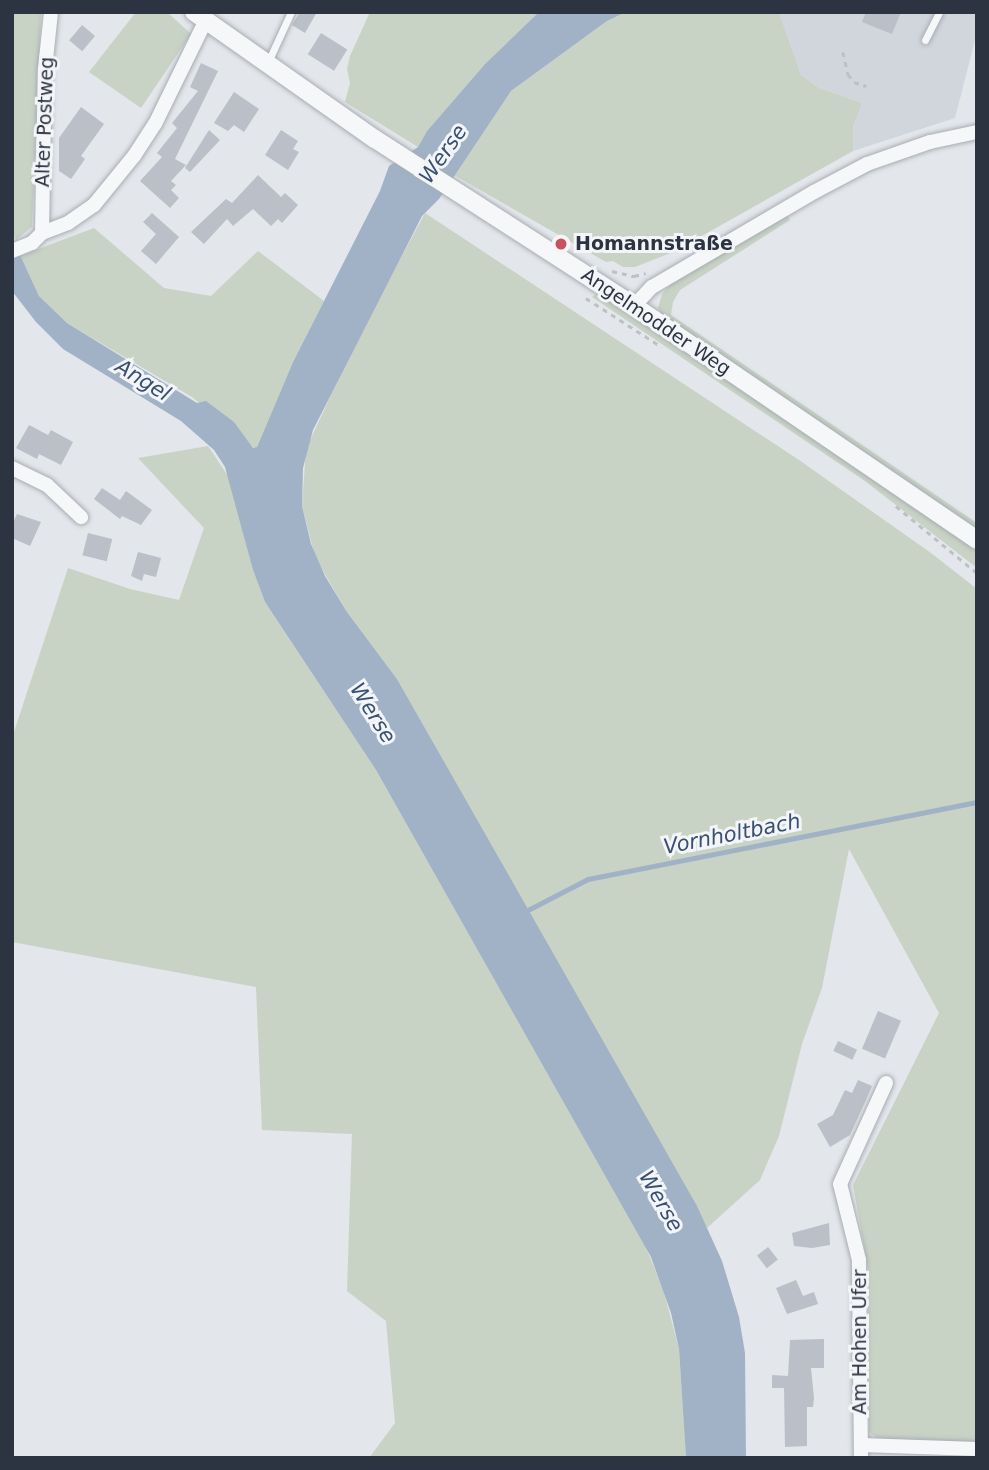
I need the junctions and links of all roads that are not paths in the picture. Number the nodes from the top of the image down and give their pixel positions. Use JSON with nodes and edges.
{"nodes":[{"id":1,"x":51,"y":12,"type":"edge"},
{"id":2,"x":291,"y":12,"type":"edge"},
{"id":3,"x":939,"y":12,"type":"edge"},
{"id":4,"x":200,"y":17,"type":"edge"},
{"id":5,"x":925,"y":40,"type":"dead end"},
{"id":6,"x":267,"y":64,"type":"junction"},
{"id":7,"x":977,"y":132,"type":"edge"},
{"id":8,"x":41,"y":233,"type":"junction"},
{"id":9,"x":16,"y":250,"type":"edge"},
{"id":10,"x":634,"y":306,"type":"junction"},
{"id":11,"x":12,"y":468,"type":"edge"},
{"id":12,"x":81,"y":517,"type":"dead end"},
{"id":13,"x":977,"y":540,"type":"edge"},
{"id":14,"x":886,"y":1083,"type":"dead end"},
{"id":15,"x":977,"y":1449,"type":"edge"},
{"id":16,"x":861,"y":1452,"type":"edge"}],
"edges":[{"from":1,"to":8,"type":"street","name":"Alter Postweg"},
{"from":2,"to":6,"type":"lane"},
{"from":3,"to":5,"type":"lane"},
{"from":4,"to":6,"type":"street","name":"Angelmodder Weg"},
{"from":4,"to":8,"type":"street"},
{"from":6,"to":10,"type":"street","name":"Angelmodder Weg"},
{"from":7,"to":10,"type":"street"},
{"from":8,"to":9,"type":"street"},
{"from":10,"to":13,"type":"street","name":"Angelmodder Weg"},
{"from":11,"to":12,"type":"street"},
{"from":14,"to":16,"type":"street","name":"Am Hohen Ufer"},
{"from":15,"to":16,"type":"street","name":"Am Hohen Ufer"}]}
